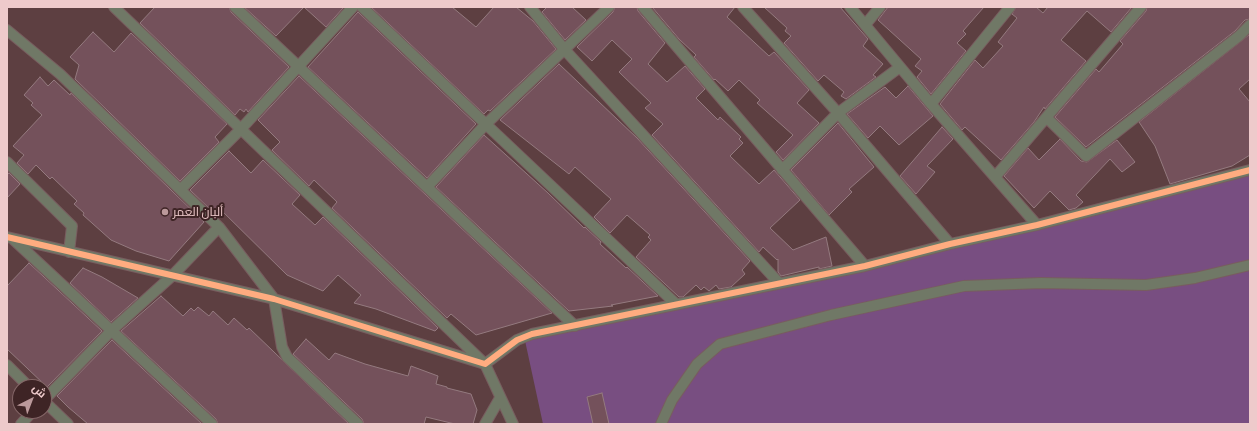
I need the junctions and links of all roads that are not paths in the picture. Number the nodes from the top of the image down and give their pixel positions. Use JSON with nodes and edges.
{"nodes":[{"id":1,"x":114,"y":7,"type":"edge"},
{"id":2,"x":235,"y":7,"type":"edge"},
{"id":3,"x":353,"y":7,"type":"edge"},
{"id":4,"x":362,"y":7,"type":"edge"},
{"id":5,"x":530,"y":7,"type":"edge"},
{"id":6,"x":609,"y":7,"type":"edge"},
{"id":7,"x":642,"y":7,"type":"edge"},
{"id":8,"x":743,"y":7,"type":"edge"},
{"id":9,"x":850,"y":7,"type":"edge"},
{"id":10,"x":880,"y":7,"type":"edge"},
{"id":11,"x":1010,"y":7,"type":"edge"},
{"id":12,"x":1141,"y":7,"type":"edge"},
{"id":13,"x":865,"y":25,"type":"junction"},
{"id":14,"x":1250,"y":25,"type":"edge"},
{"id":15,"x":7,"y":30,"type":"edge"},
{"id":16,"x":564,"y":49,"type":"junction"},
{"id":17,"x":300,"y":66,"type":"junction"},
{"id":18,"x":900,"y":67,"type":"junction"},
{"id":19,"x":931,"y":104,"type":"junction"},
{"id":20,"x":838,"y":113,"type":"junction"},
{"id":21,"x":1047,"y":118,"type":"junction"},
{"id":22,"x":485,"y":125,"type":"junction"},
{"id":23,"x":240,"y":130,"type":"junction"},
{"id":24,"x":7,"y":162,"type":"edge"},
{"id":25,"x":782,"y":170,"type":"junction"},
{"id":26,"x":1250,"y":170,"type":"edge"},
{"id":27,"x":995,"y":177,"type":"junction"},
{"id":28,"x":427,"y":187,"type":"junction"},
{"id":29,"x":181,"y":189,"type":"junction"},
{"id":30,"x":1037,"y":225,"type":"junction"},
{"id":31,"x":219,"y":227,"type":"junction"},
{"id":32,"x":10,"y":238,"type":"edge"},
{"id":33,"x":950,"y":244,"type":"junction"},
{"id":34,"x":69,"y":252,"type":"junction"},
{"id":35,"x":1250,"y":265,"type":"edge"},
{"id":36,"x":865,"y":266,"type":"junction"},
{"id":37,"x":173,"y":275,"type":"junction"},
{"id":38,"x":779,"y":283,"type":"junction"},
{"id":39,"x":274,"y":299,"type":"junction"},
{"id":40,"x":676,"y":304,"type":"junction"},
{"id":41,"x":575,"y":326,"type":"junction"},
{"id":42,"x":112,"y":330,"type":"junction"},
{"id":43,"x":485,"y":364,"type":"junction"},
{"id":44,"x":7,"y":365,"type":"edge"},
{"id":45,"x":21,"y":379,"type":"edge"},
{"id":46,"x":52,"y":393,"type":"edge"},
{"id":47,"x":500,"y":398,"type":"junction"},
{"id":48,"x":52,"y":409,"type":"edge"},
{"id":49,"x":68,"y":424,"type":"edge"},
{"id":50,"x":212,"y":424,"type":"edge"},
{"id":51,"x":358,"y":424,"type":"edge"},
{"id":52,"x":485,"y":424,"type":"edge"},
{"id":53,"x":513,"y":424,"type":"edge"},
{"id":54,"x":661,"y":424,"type":"edge"}],
"edges":[{"from":1,"to":23,"type":"street"},
{"from":2,"to":17,"type":"street"},
{"from":3,"to":17,"type":"street"},
{"from":4,"to":22,"type":"street"},
{"from":5,"to":16,"type":"street"},
{"from":6,"to":16,"type":"street"},
{"from":7,"to":25,"type":"street"},
{"from":8,"to":20,"type":"street"},
{"from":9,"to":13,"type":"street"},
{"from":10,"to":13,"type":"street"},
{"from":11,"to":19,"type":"street"},
{"from":12,"to":21,"type":"street"},
{"from":13,"to":18,"type":"street"},
{"from":14,"to":21,"type":"street"},
{"from":15,"to":29,"type":"street"},
{"from":16,"to":22,"type":"street"},
{"from":16,"to":38,"type":"street"},
{"from":17,"to":23,"type":"street"},
{"from":17,"to":28,"type":"street"},
{"from":18,"to":19,"type":"street"},
{"from":18,"to":20,"type":"street"},
{"from":19,"to":27,"type":"street"},
{"from":20,"to":25,"type":"street"},
{"from":20,"to":33,"type":"street"},
{"from":21,"to":27,"type":"street"},
{"from":22,"to":28,"type":"street"},
{"from":22,"to":40,"type":"street"},
{"from":23,"to":29,"type":"street"},
{"from":23,"to":43,"type":"street"},
{"from":24,"to":34,"type":"street"},
{"from":25,"to":36,"type":"street"},
{"from":26,"to":30,"type":"street"},
{"from":27,"to":30,"type":"street"},
{"from":28,"to":41,"type":"street"},
{"from":29,"to":31,"type":"street"},
{"from":30,"to":33,"type":"street"},
{"from":31,"to":37,"type":"street"},
{"from":31,"to":39,"type":"street"},
{"from":32,"to":34,"type":"street"},
{"from":32,"to":42,"type":"street"},
{"from":33,"to":36,"type":"street"},
{"from":34,"to":37,"type":"street"},
{"from":35,"to":54,"type":"street"},
{"from":36,"to":38,"type":"street"},
{"from":37,"to":39,"type":"street"},
{"from":37,"to":42,"type":"street"},
{"from":38,"to":40,"type":"street"},
{"from":39,"to":43,"type":"street"},
{"from":39,"to":51,"type":"street"},
{"from":40,"to":41,"type":"street"},
{"from":41,"to":43,"type":"street"},
{"from":42,"to":46,"type":"street"},
{"from":42,"to":50,"type":"street"},
{"from":43,"to":47,"type":"street"},
{"from":44,"to":45,"type":"street"},
{"from":47,"to":52,"type":"street"},
{"from":47,"to":53,"type":"street"},
{"from":48,"to":49,"type":"street"}]}
